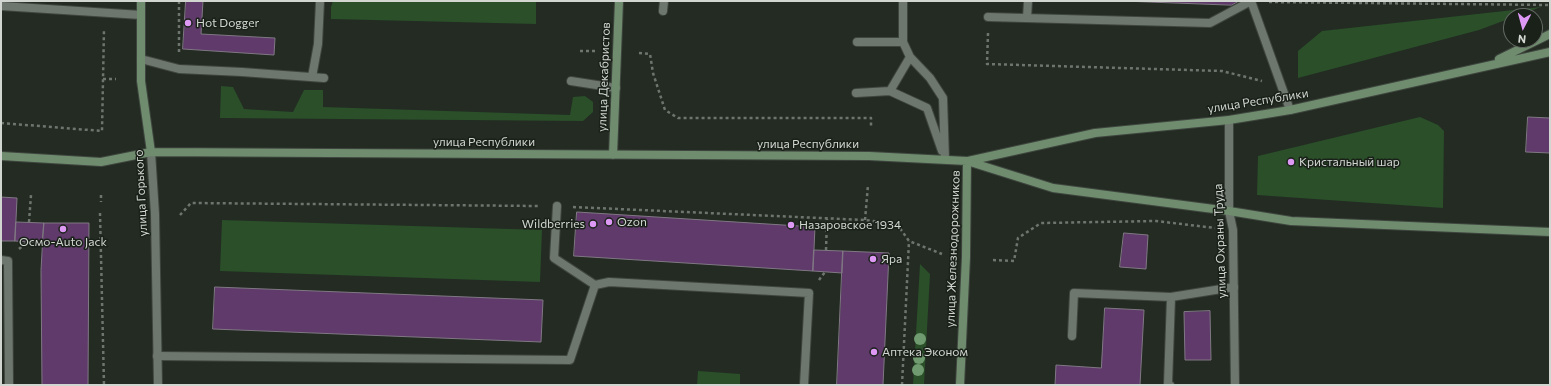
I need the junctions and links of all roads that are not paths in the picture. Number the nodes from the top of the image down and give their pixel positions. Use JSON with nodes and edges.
{"nodes":[{"id":1,"x":141,"y":1,"type":"edge"},
{"id":2,"x":320,"y":1,"type":"edge"},
{"id":3,"x":619,"y":1,"type":"edge"},
{"id":4,"x":664,"y":1,"type":"edge"},
{"id":5,"x":903,"y":1,"type":"edge"},
{"id":6,"x":1028,"y":1,"type":"edge"},
{"id":7,"x":1251,"y":1,"type":"edge"},
{"id":8,"x":1,"y":6,"type":"edge"},
{"id":9,"x":663,"y":11,"type":"dead end"},
{"id":10,"x":142,"y":15,"type":"junction"},
{"id":11,"x":988,"y":17,"type":"road end"},
{"id":12,"x":1027,"y":18,"type":"junction"},
{"id":13,"x":1550,"y":34,"type":"edge"},
{"id":14,"x":858,"y":42,"type":"dead end"},
{"id":15,"x":903,"y":42,"type":"junction"},
{"id":16,"x":1550,"y":52,"type":"edge"},
{"id":17,"x":910,"y":57,"type":"junction"},
{"id":18,"x":141,"y":59,"type":"junction"},
{"id":19,"x":1487,"y":65,"type":"junction"},
{"id":20,"x":312,"y":77,"type":"junction"},
{"id":21,"x":324,"y":78,"type":"dead end"},
{"id":22,"x":571,"y":81,"type":"dead end"},
{"id":23,"x":616,"y":88,"type":"junction"},
{"id":24,"x":890,"y":91,"type":"junction"},
{"id":25,"x":856,"y":93,"type":"dead end"},
{"id":26,"x":1290,"y":110,"type":"junction"},
{"id":27,"x":1229,"y":120,"type":"junction"},
{"id":28,"x":151,"y":152,"type":"junction"},
{"id":29,"x":613,"y":155,"type":"junction"},
{"id":30,"x":1,"y":156,"type":"edge"},
{"id":31,"x":945,"y":159,"type":"junction"},
{"id":32,"x":967,"y":161,"type":"junction"},
{"id":33,"x":557,"y":206,"type":"road end"},
{"id":34,"x":1229,"y":211,"type":"junction"},
{"id":35,"x":1550,"y":232,"type":"edge"},
{"id":36,"x":1,"y":260,"type":"edge"},
{"id":37,"x":595,"y":285,"type":"junction"},
{"id":38,"x":1234,"y":286,"type":"junction"},
{"id":39,"x":1171,"y":297,"type":"junction"},
{"id":40,"x":1072,"y":336,"type":"dead end"},
{"id":41,"x":157,"y":356,"type":"junction"},
{"id":42,"x":9,"y":385,"type":"edge"},
{"id":43,"x":158,"y":385,"type":"edge"},
{"id":44,"x":804,"y":385,"type":"edge"},
{"id":45,"x":960,"y":385,"type":"edge"},
{"id":46,"x":1170,"y":385,"type":"edge"},
{"id":47,"x":1235,"y":385,"type":"edge"}],
"edges":[{"from":1,"to":10,"type":"main road","name":"улица Горького"},
{"from":2,"to":20,"type":"street"},
{"from":3,"to":23,"type":"main road","name":"улица Декабристов"},
{"from":4,"to":9,"type":"street"},
{"from":5,"to":15,"type":"street"},
{"from":6,"to":12,"type":"street"},
{"from":7,"to":12,"type":"street"},
{"from":7,"to":26,"type":"street"},
{"from":8,"to":10,"type":"street"},
{"from":10,"to":18,"type":"main road","name":"улица Горького"},
{"from":11,"to":12,"type":"street"},
{"from":13,"to":19,"type":"main road"},
{"from":14,"to":15,"type":"street"},
{"from":15,"to":17,"type":"street"},
{"from":16,"to":19,"type":"main road","name":"улица Республики"},
{"from":17,"to":24,"type":"street"},
{"from":17,"to":31,"type":"street"},
{"from":18,"to":20,"type":"street"},
{"from":18,"to":28,"type":"main road","name":"улица Горького"},
{"from":19,"to":26,"type":"main road","name":"улица Республики"},
{"from":20,"to":21,"type":"street"},
{"from":22,"to":23,"type":"street"},
{"from":23,"to":29,"type":"main road","name":"улица Декабристов"},
{"from":24,"to":25,"type":"street"},
{"from":24,"to":31,"type":"street"},
{"from":26,"to":27,"type":"main road","name":"улица Республики"},
{"from":27,"to":32,"type":"main road","name":"улица Республики"},
{"from":27,"to":34,"type":"street","name":"улица Охраны Труда"},
{"from":28,"to":29,"type":"main road","name":"улица Республики"},
{"from":28,"to":30,"type":"main road","name":"улица Республики"},
{"from":28,"to":41,"type":"street","name":"улица Горького"},
{"from":29,"to":31,"type":"main road","name":"улица Республики"},
{"from":31,"to":32,"type":"main road","name":"улица Республики"},
{"from":32,"to":34,"type":"main road","name":"улица Республики"},
{"from":32,"to":45,"type":"main road","name":"улица Железнодорожников"},
{"from":33,"to":37,"type":"street"},
{"from":34,"to":35,"type":"main road","name":"улица Республики"},
{"from":34,"to":38,"type":"street","name":"улица Охраны Труда"},
{"from":36,"to":42,"type":"street"},
{"from":37,"to":41,"type":"street"},
{"from":37,"to":44,"type":"street"},
{"from":38,"to":39,"type":"street"},
{"from":38,"to":47,"type":"street","name":"улица Охраны Труда"},
{"from":39,"to":40,"type":"street"},
{"from":39,"to":46,"type":"street"},
{"from":41,"to":43,"type":"street","name":"улица Горького"}]}
